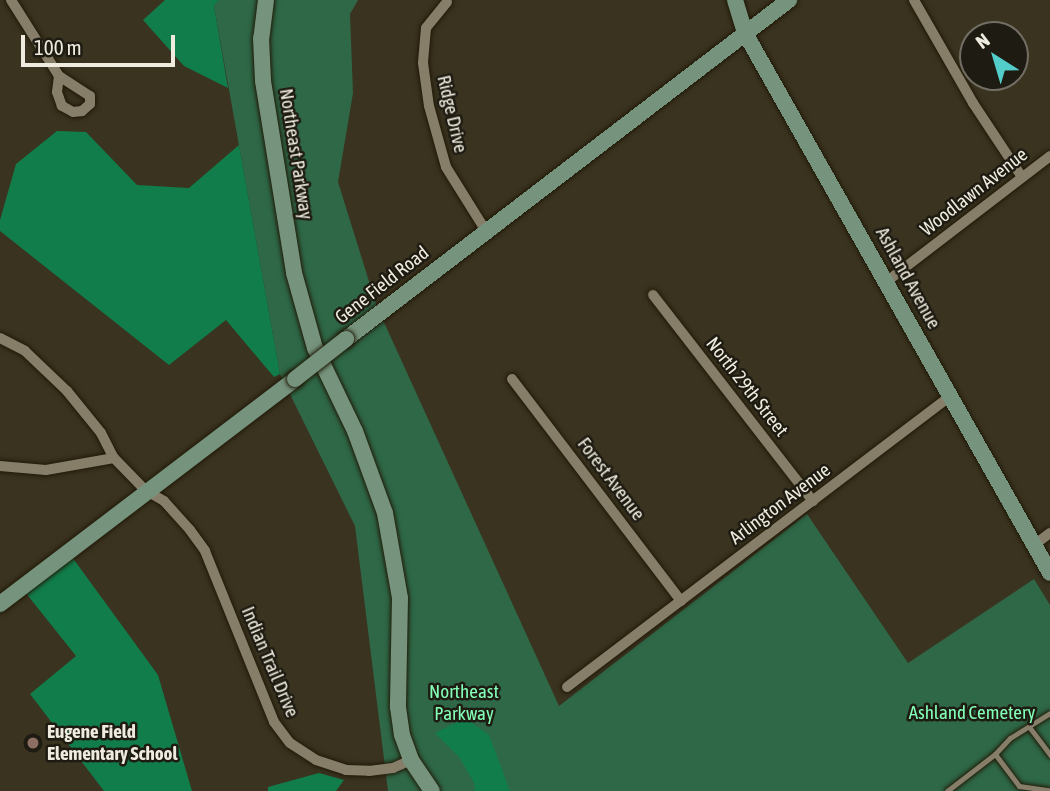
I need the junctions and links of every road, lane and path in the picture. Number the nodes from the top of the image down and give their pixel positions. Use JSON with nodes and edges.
{"nodes":[{"id":1,"x":11,"y":0,"type":"edge"},
{"id":2,"x":266,"y":0,"type":"edge"},
{"id":3,"x":735,"y":0,"type":"edge"},
{"id":4,"x":789,"y":0,"type":"edge"},
{"id":5,"x":914,"y":0,"type":"edge"},
{"id":6,"x":447,"y":2,"type":"edge"},
{"id":7,"x":745,"y":33,"type":"junction"},
{"id":8,"x":60,"y":76,"type":"dead end"},
{"id":9,"x":1050,"y":156,"type":"edge"},
{"id":10,"x":1022,"y":177,"type":"junction"},
{"id":11,"x":486,"y":231,"type":"junction"},
{"id":12,"x":886,"y":282,"type":"junction"},
{"id":13,"x":653,"y":295,"type":"dead end"},
{"id":14,"x":0,"y":338,"type":"edge"},
{"id":15,"x":512,"y":379,"type":"dead end"},
{"id":16,"x":950,"y":396,"type":"junction"},
{"id":17,"x":114,"y":458,"type":"junction"},
{"id":18,"x":0,"y":466,"type":"edge"},
{"id":19,"x":145,"y":490,"type":"junction"},
{"id":20,"x":813,"y":501,"type":"junction"},
{"id":21,"x":1050,"y":534,"type":"edge"},
{"id":22,"x":1034,"y":545,"type":"junction"},
{"id":23,"x":1050,"y":573,"type":"edge"},
{"id":24,"x":681,"y":601,"type":"junction"},
{"id":25,"x":0,"y":604,"type":"edge"},
{"id":26,"x":567,"y":687,"type":"dead end"},
{"id":27,"x":1050,"y":713,"type":"edge"},
{"id":28,"x":1030,"y":728,"type":"junction"},
{"id":29,"x":995,"y":754,"type":"junction"},
{"id":30,"x":1050,"y":755,"type":"edge"},
{"id":31,"x":411,"y":760,"type":"junction"},
{"id":32,"x":1049,"y":790,"type":"edge"},
{"id":33,"x":432,"y":791,"type":"edge"},
{"id":34,"x":947,"y":791,"type":"edge"}],
"edges":[{"from":1,"to":8,"type":"street"},
{"from":2,"to":31,"type":"street","name":"Northeast Parkway"},
{"from":3,"to":7,"type":"street","name":"Ashland Avenue"},
{"from":4,"to":7,"type":"street","name":"Gene Field Road"},
{"from":5,"to":10,"type":"street"},
{"from":6,"to":11,"type":"street","name":"Ridge Drive"},
{"from":7,"to":11,"type":"street","name":"Gene Field Road"},
{"from":7,"to":12,"type":"street","name":"Ashland Avenue"},
{"from":9,"to":10,"type":"street","name":"Woodlawn Avenue"},
{"from":10,"to":12,"type":"street","name":"Woodlawn Avenue"},
{"from":11,"to":19,"type":"street","name":"Gene Field Road","bridge":true},
{"from":12,"to":16,"type":"street","name":"Ashland Avenue"},
{"from":13,"to":20,"type":"street","name":"North 29th Street"},
{"from":14,"to":17,"type":"street","name":"Indian Trail Drive"},
{"from":15,"to":24,"type":"street","name":"Forest Avenue"},
{"from":16,"to":20,"type":"street","name":"Arlington Avenue"},
{"from":16,"to":22,"type":"street","name":"Ashland Avenue"},
{"from":17,"to":18,"type":"street"},
{"from":17,"to":19,"type":"street","name":"Indian Trail Drive"},
{"from":19,"to":25,"type":"street","name":"Gene Field Road"},
{"from":19,"to":31,"type":"street","name":"Indian Trail Drive"},
{"from":20,"to":24,"type":"street","name":"Arlington Avenue"},
{"from":21,"to":22,"type":"street"},
{"from":22,"to":23,"type":"street","name":"Ashland Avenue"},
{"from":24,"to":26,"type":"street","name":"Arlington Avenue"},
{"from":27,"to":28,"type":"lane"},
{"from":28,"to":29,"type":"lane"},
{"from":28,"to":30,"type":"lane"},
{"from":29,"to":32,"type":"lane"},
{"from":29,"to":34,"type":"lane"},
{"from":31,"to":33,"type":"street","name":"Northeast Parkway"}]}
